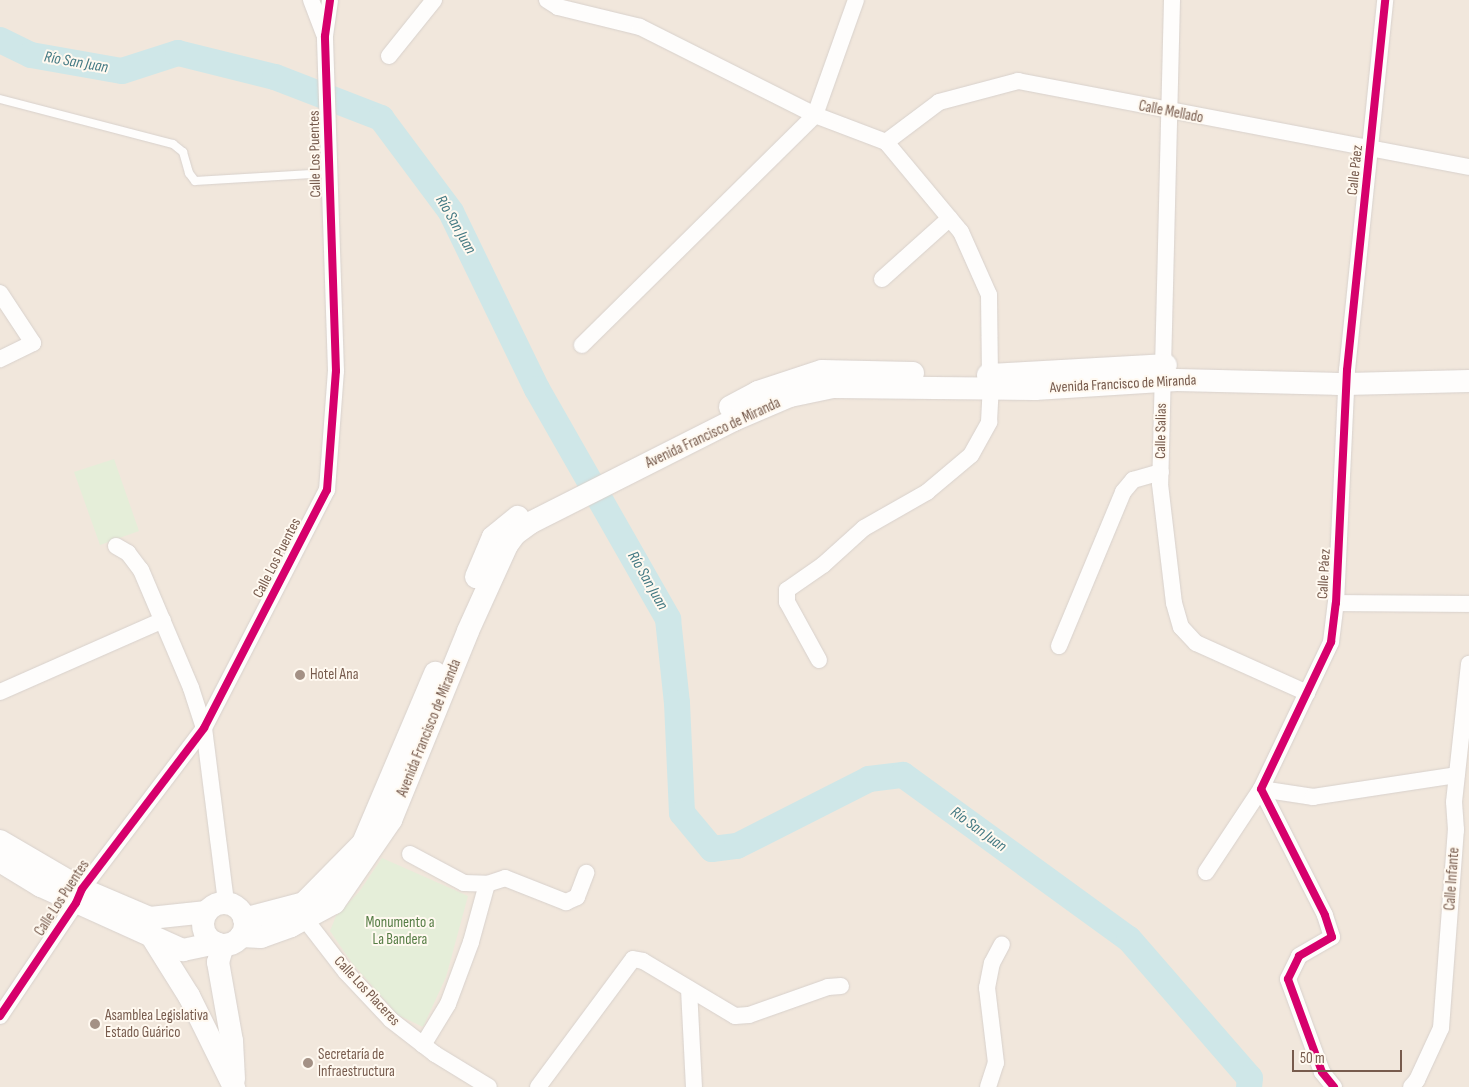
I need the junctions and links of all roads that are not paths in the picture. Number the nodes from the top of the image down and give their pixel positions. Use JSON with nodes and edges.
{"nodes":[{"id":1,"x":311,"y":0,"type":"edge"},
{"id":2,"x":330,"y":0,"type":"edge"},
{"id":3,"x":434,"y":0,"type":"edge"},
{"id":4,"x":548,"y":0,"type":"edge"},
{"id":5,"x":856,"y":0,"type":"edge"},
{"id":6,"x":1172,"y":0,"type":"edge"},
{"id":7,"x":1385,"y":0,"type":"edge"},
{"id":8,"x":325,"y":36,"type":"junction"},
{"id":9,"x":389,"y":56,"type":"dead end"},
{"id":10,"x":0,"y":99,"type":"edge"},
{"id":11,"x":1171,"y":112,"type":"junction"},
{"id":12,"x":816,"y":115,"type":"junction"},
{"id":13,"x":886,"y":142,"type":"junction"},
{"id":14,"x":1371,"y":150,"type":"junction"},
{"id":15,"x":1469,"y":167,"type":"edge"},
{"id":16,"x":328,"y":173,"type":"junction"},
{"id":17,"x":950,"y":218,"type":"junction"},
{"id":18,"x":882,"y":279,"type":"dead end"},
{"id":19,"x":0,"y":293,"type":"edge"},
{"id":20,"x":582,"y":345,"type":"dead end"},
{"id":21,"x":0,"y":359,"type":"edge"},
{"id":22,"x":1469,"y":367,"type":"edge"},
{"id":23,"x":1163,"y":373,"type":"junction"},
{"id":24,"x":1346,"y":377,"type":"junction"},
{"id":25,"x":1469,"y":381,"type":"edge"},
{"id":26,"x":990,"y":382,"type":"junction"},
{"id":27,"x":1160,"y":472,"type":"junction"},
{"id":28,"x":526,"y":519,"type":"junction"},
{"id":29,"x":116,"y":546,"type":"dead end"},
{"id":30,"x":1336,"y":603,"type":"junction"},
{"id":31,"x":1469,"y":604,"type":"edge"},
{"id":32,"x":163,"y":620,"type":"junction"},
{"id":33,"x":1059,"y":646,"type":"dead end"},
{"id":34,"x":819,"y":660,"type":"dead end"},
{"id":35,"x":1469,"y":664,"type":"edge"},
{"id":36,"x":0,"y":692,"type":"edge"},
{"id":37,"x":1307,"y":693,"type":"junction"},
{"id":38,"x":204,"y":728,"type":"junction"},
{"id":39,"x":1456,"y":775,"type":"junction"},
{"id":40,"x":1261,"y":789,"type":"junction"},
{"id":41,"x":1462,"y":831,"type":"edge"},
{"id":42,"x":0,"y":841,"type":"edge"},
{"id":43,"x":410,"y":854,"type":"dead end"},
{"id":44,"x":0,"y":861,"type":"edge"},
{"id":45,"x":1206,"y":872,"type":"dead end"},
{"id":46,"x":586,"y":873,"type":"dead end"},
{"id":47,"x":487,"y":884,"type":"junction"},
{"id":48,"x":79,"y":896,"type":"junction"},
{"id":49,"x":216,"y":908,"type":"junction"},
{"id":50,"x":305,"y":919,"type":"junction"},
{"id":51,"x":231,"y":936,"type":"junction"},
{"id":52,"x":152,"y":937,"type":"junction"},
{"id":53,"x":1002,"y":944,"type":"dead end"},
{"id":54,"x":841,"y":986,"type":"dead end"},
{"id":55,"x":689,"y":989,"type":"junction"},
{"id":56,"x":0,"y":1016,"type":"edge"},
{"id":57,"x":423,"y":1045,"type":"junction"},
{"id":58,"x":234,"y":1087,"type":"edge"},
{"id":59,"x":489,"y":1087,"type":"edge"},
{"id":60,"x":538,"y":1087,"type":"edge"},
{"id":61,"x":694,"y":1087,"type":"edge"},
{"id":62,"x":988,"y":1087,"type":"edge"},
{"id":63,"x":1334,"y":1087,"type":"edge"},
{"id":64,"x":1410,"y":1087,"type":"edge"}],
"edges":[{"from":1,"to":8,"type":"street"},
{"from":2,"to":8,"type":"street"},
{"from":3,"to":9,"type":"street"},
{"from":4,"to":12,"type":"street"},
{"from":5,"to":12,"type":"street"},
{"from":6,"to":11,"type":"street","name":"Calle Salias"},
{"from":7,"to":14,"type":"street","name":"Calle Páez"},
{"from":8,"to":16,"type":"street","name":"Calle Los Puentes"},
{"from":10,"to":16,"type":"lane"},
{"from":11,"to":13,"type":"street","name":"Calle Mellado"},
{"from":11,"to":14,"type":"street","name":"Calle Mellado"},
{"from":11,"to":23,"type":"street","name":"Calle Salias"},
{"from":12,"to":13,"type":"street"},
{"from":12,"to":20,"type":"street"},
{"from":13,"to":17,"type":"street"},
{"from":14,"to":15,"type":"street","name":"Calle Mellado"},
{"from":14,"to":24,"type":"street","name":"Calle Páez"},
{"from":16,"to":38,"type":"street","name":"Calle Los Puentes"},
{"from":17,"to":18,"type":"street"},
{"from":17,"to":26,"type":"street"},
{"from":19,"to":21,"type":"street"},
{"from":22,"to":24,"type":"main road","name":"Avenida Francisco de Miranda"},
{"from":23,"to":24,"type":"main road","name":"Avenida Francisco de Miranda"},
{"from":23,"to":26,"type":"main road","name":"Avenida Francisco de Miranda"},
{"from":23,"to":27,"type":"street","name":"Calle Salias"},
{"from":24,"to":25,"type":"main road","name":"Avenida Francisco de Miranda"},
{"from":24,"to":30,"type":"street","name":"Calle Páez"},
{"from":26,"to":28,"type":"main road","name":"Avenida Francisco de Miranda"},
{"from":26,"to":34,"type":"street"},
{"from":27,"to":33,"type":"street"},
{"from":27,"to":37,"type":"street","name":"Calle Salias"},
{"from":28,"to":50,"type":"main road","name":"Avenida Francisco de Miranda"},
{"from":28,"to":51,"type":"main road","name":"Avenida Francisco de Miranda"},
{"from":29,"to":32,"type":"street"},
{"from":30,"to":31,"type":"street"},
{"from":30,"to":37,"type":"street","name":"Calle Páez"},
{"from":32,"to":36,"type":"street"},
{"from":32,"to":38,"type":"street"},
{"from":35,"to":39,"type":"street","name":"Calle Infante"},
{"from":37,"to":40,"type":"street","name":"Calle Páez"},
{"from":38,"to":48,"type":"street","name":"Calle Los Puentes"},
{"from":38,"to":49,"type":"street"},
{"from":39,"to":40,"type":"street"},
{"from":39,"to":41,"type":"street","name":"Calle Infante"},
{"from":40,"to":45,"type":"street","name":"Calle Páez"},
{"from":40,"to":63,"type":"street"},
{"from":41,"to":64,"type":"street","name":"Calle Infante"},
{"from":42,"to":48,"type":"main road","name":"Avenida Francisco de Miranda"},
{"from":43,"to":47,"type":"street"},
{"from":44,"to":48,"type":"main road","name":"Avenida Francisco de Miranda"},
{"from":46,"to":47,"type":"street"},
{"from":47,"to":57,"type":"street"},
{"from":48,"to":49,"type":"main road","name":"Avenida Francisco de Miranda"},
{"from":48,"to":52,"type":"main road","name":"Avenida Francisco de Miranda"},
{"from":48,"to":56,"type":"street","name":"Calle Los Puentes"},
{"from":49,"to":51,"type":"main road"},
{"from":49,"to":51,"type":"main road"},
{"from":50,"to":51,"type":"main road","name":"Avenida Francisco de Miranda"},
{"from":50,"to":57,"type":"street","name":"Calle Los Placeres"},
{"from":51,"to":52,"type":"main road","name":"Avenida Francisco de Miranda"},
{"from":51,"to":58,"type":"main road"},
{"from":52,"to":58,"type":"main road"},
{"from":53,"to":62,"type":"street"},
{"from":54,"to":55,"type":"street"},
{"from":55,"to":60,"type":"street"},
{"from":55,"to":61,"type":"street"},
{"from":57,"to":59,"type":"street","name":"Calle Los Placeres"}]}
